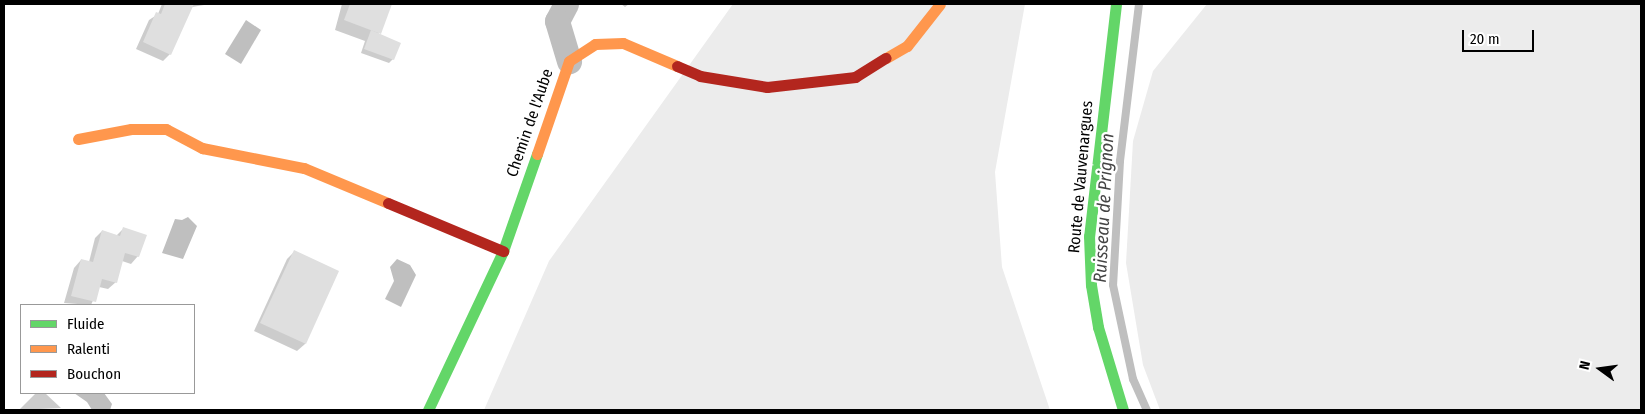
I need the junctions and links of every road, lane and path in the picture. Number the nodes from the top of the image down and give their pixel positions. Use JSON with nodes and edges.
{"nodes":[{"id":1,"x":566,"y":4,"type":"edge"},
{"id":2,"x":940,"y":4,"type":"edge"},
{"id":3,"x":1116,"y":4,"type":"edge"},
{"id":4,"x":569,"y":61,"type":"junction"},
{"id":5,"x":78,"y":139,"type":"dead end"},
{"id":6,"x":503,"y":251,"type":"junction"},
{"id":7,"x":428,"y":410,"type":"edge"},
{"id":8,"x":1123,"y":410,"type":"edge"}],
"edges":[{"from":1,"to":4,"type":"street"},
{"from":2,"to":4,"type":"street","name":"Chemin de l'Aube"},
{"from":3,"to":8,"type":"street","name":"Route de Vauvenargues"},
{"from":4,"to":6,"type":"street","name":"Chemin de l'Aube"},
{"from":5,"to":6,"type":"street"},
{"from":6,"to":7,"type":"street","name":"Chemin de l'Aube"}]}
